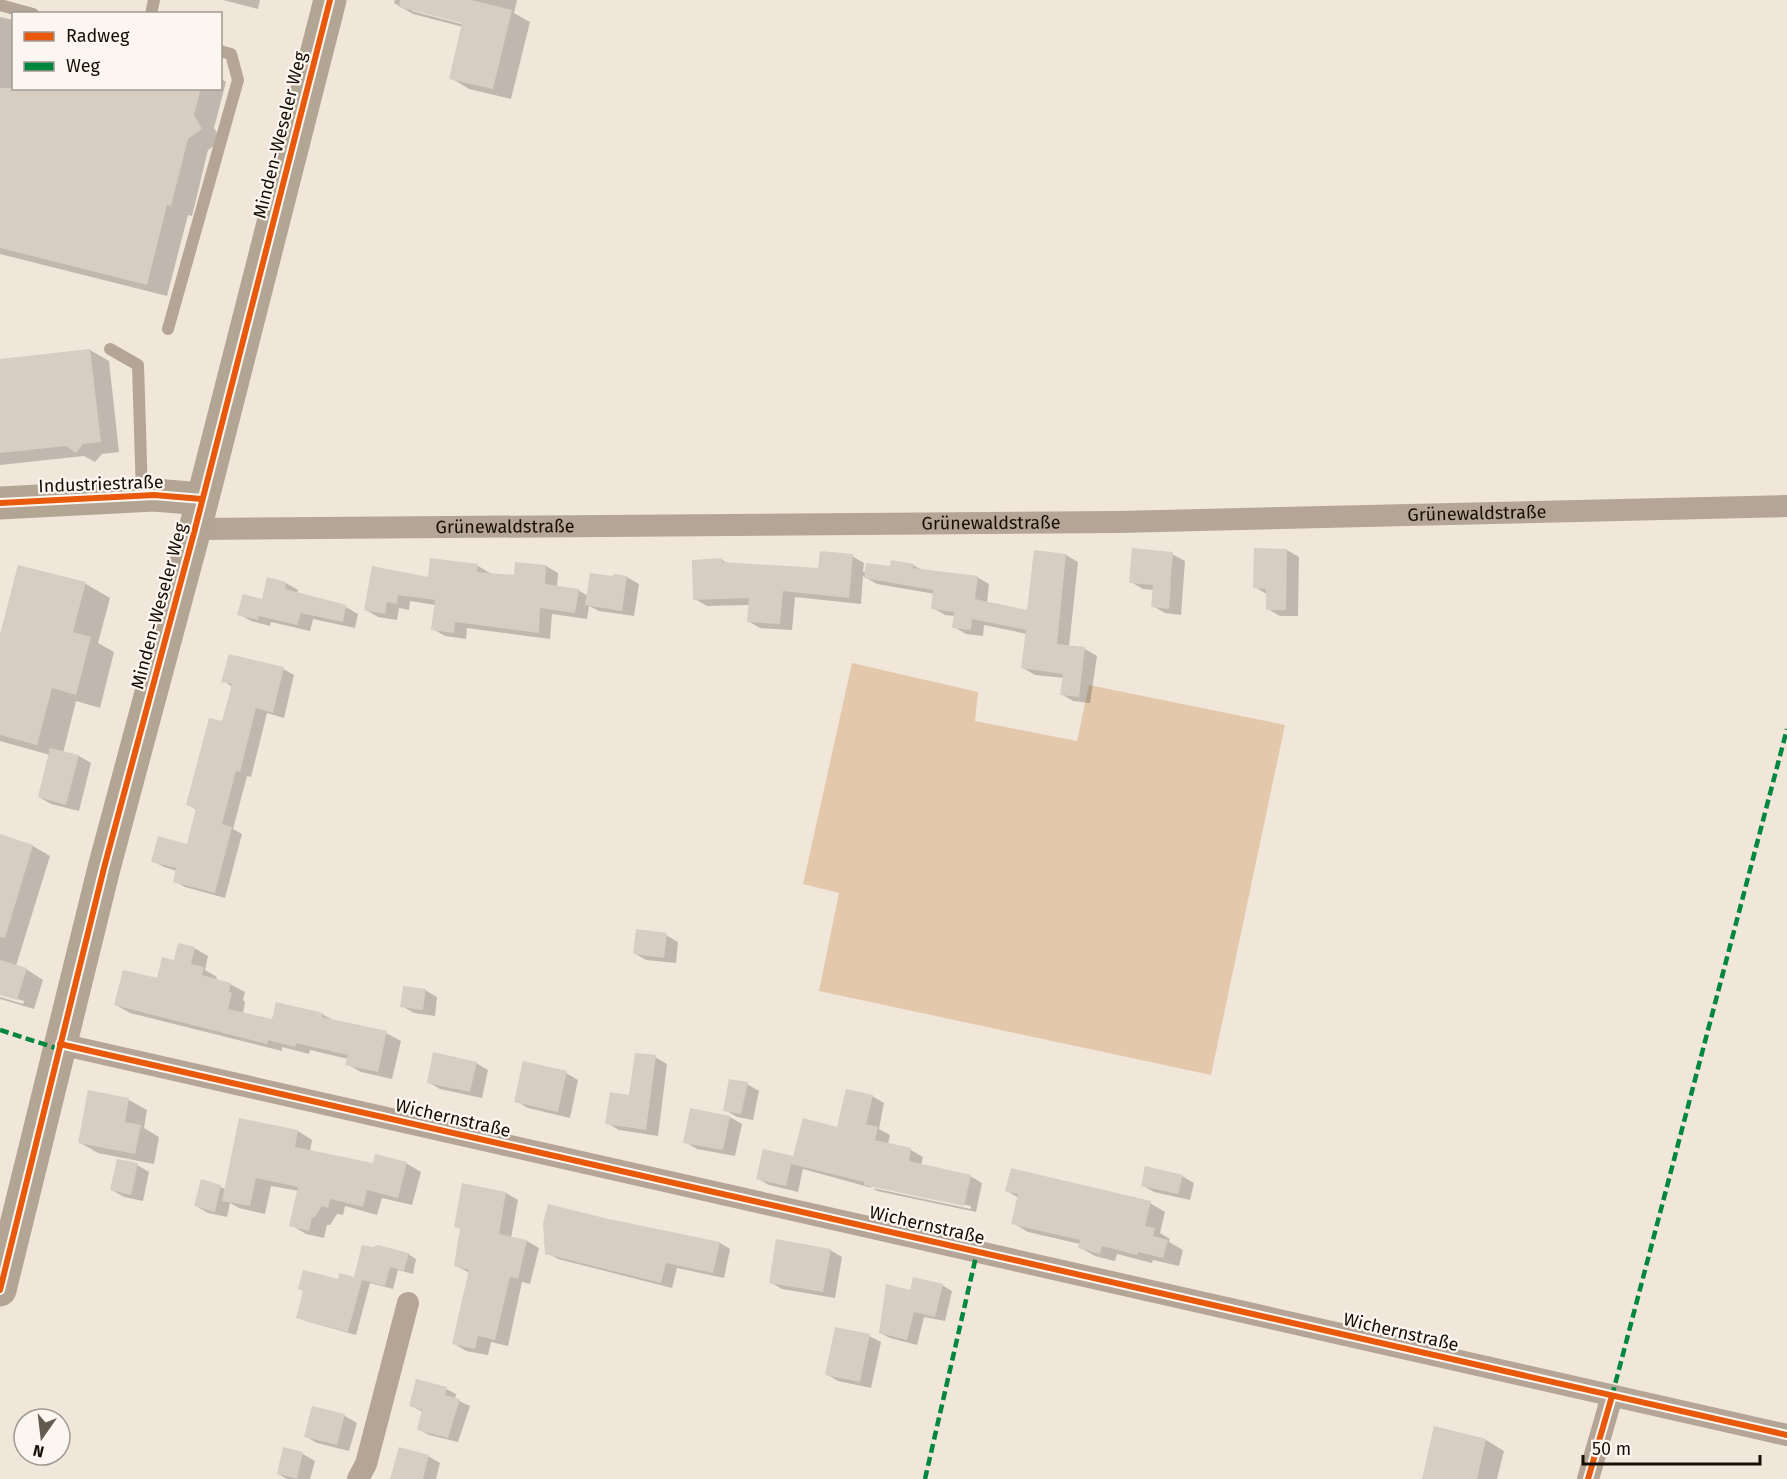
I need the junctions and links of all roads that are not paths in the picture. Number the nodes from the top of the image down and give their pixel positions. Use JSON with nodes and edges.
{"nodes":[{"id":1,"x":330,"y":0,"type":"edge"},
{"id":2,"x":0,"y":5,"type":"edge"},
{"id":3,"x":26,"y":12,"type":"edge"},
{"id":4,"x":222,"y":52,"type":"edge"},
{"id":5,"x":168,"y":328,"type":"dead end"},
{"id":6,"x":110,"y":349,"type":"dead end"},
{"id":7,"x":142,"y":496,"type":"junction"},
{"id":8,"x":0,"y":503,"type":"edge"},
{"id":9,"x":1787,"y":507,"type":"edge"},
{"id":10,"x":198,"y":514,"type":"junction"},
{"id":11,"x":60,"y":1044,"type":"junction"},
{"id":12,"x":0,"y":1290,"type":"edge"},
{"id":13,"x":408,"y":1303,"type":"dead end"},
{"id":14,"x":1612,"y":1396,"type":"junction"},
{"id":15,"x":1787,"y":1435,"type":"edge"},
{"id":16,"x":358,"y":1479,"type":"edge"},
{"id":17,"x":1588,"y":1479,"type":"edge"}],
"edges":[{"from":1,"to":10,"type":"street","name":"Minden-Weseler Weg"},
{"from":2,"to":3,"type":"lane"},
{"from":4,"to":5,"type":"lane"},
{"from":6,"to":7,"type":"lane"},
{"from":7,"to":8,"type":"street","name":"Industriestraße"},
{"from":7,"to":10,"type":"street","name":"Industriestraße"},
{"from":9,"to":10,"type":"street","name":"Grünewaldstraße"},
{"from":10,"to":11,"type":"street","name":"Minden-Weseler Weg"},
{"from":11,"to":12,"type":"street","name":"Minden-Weseler Weg"},
{"from":11,"to":14,"type":"street","name":"Wichernstraße"},
{"from":13,"to":16,"type":"street"},
{"from":14,"to":15,"type":"street","name":"Wichernstraße"},
{"from":14,"to":17,"type":"street"}]}
